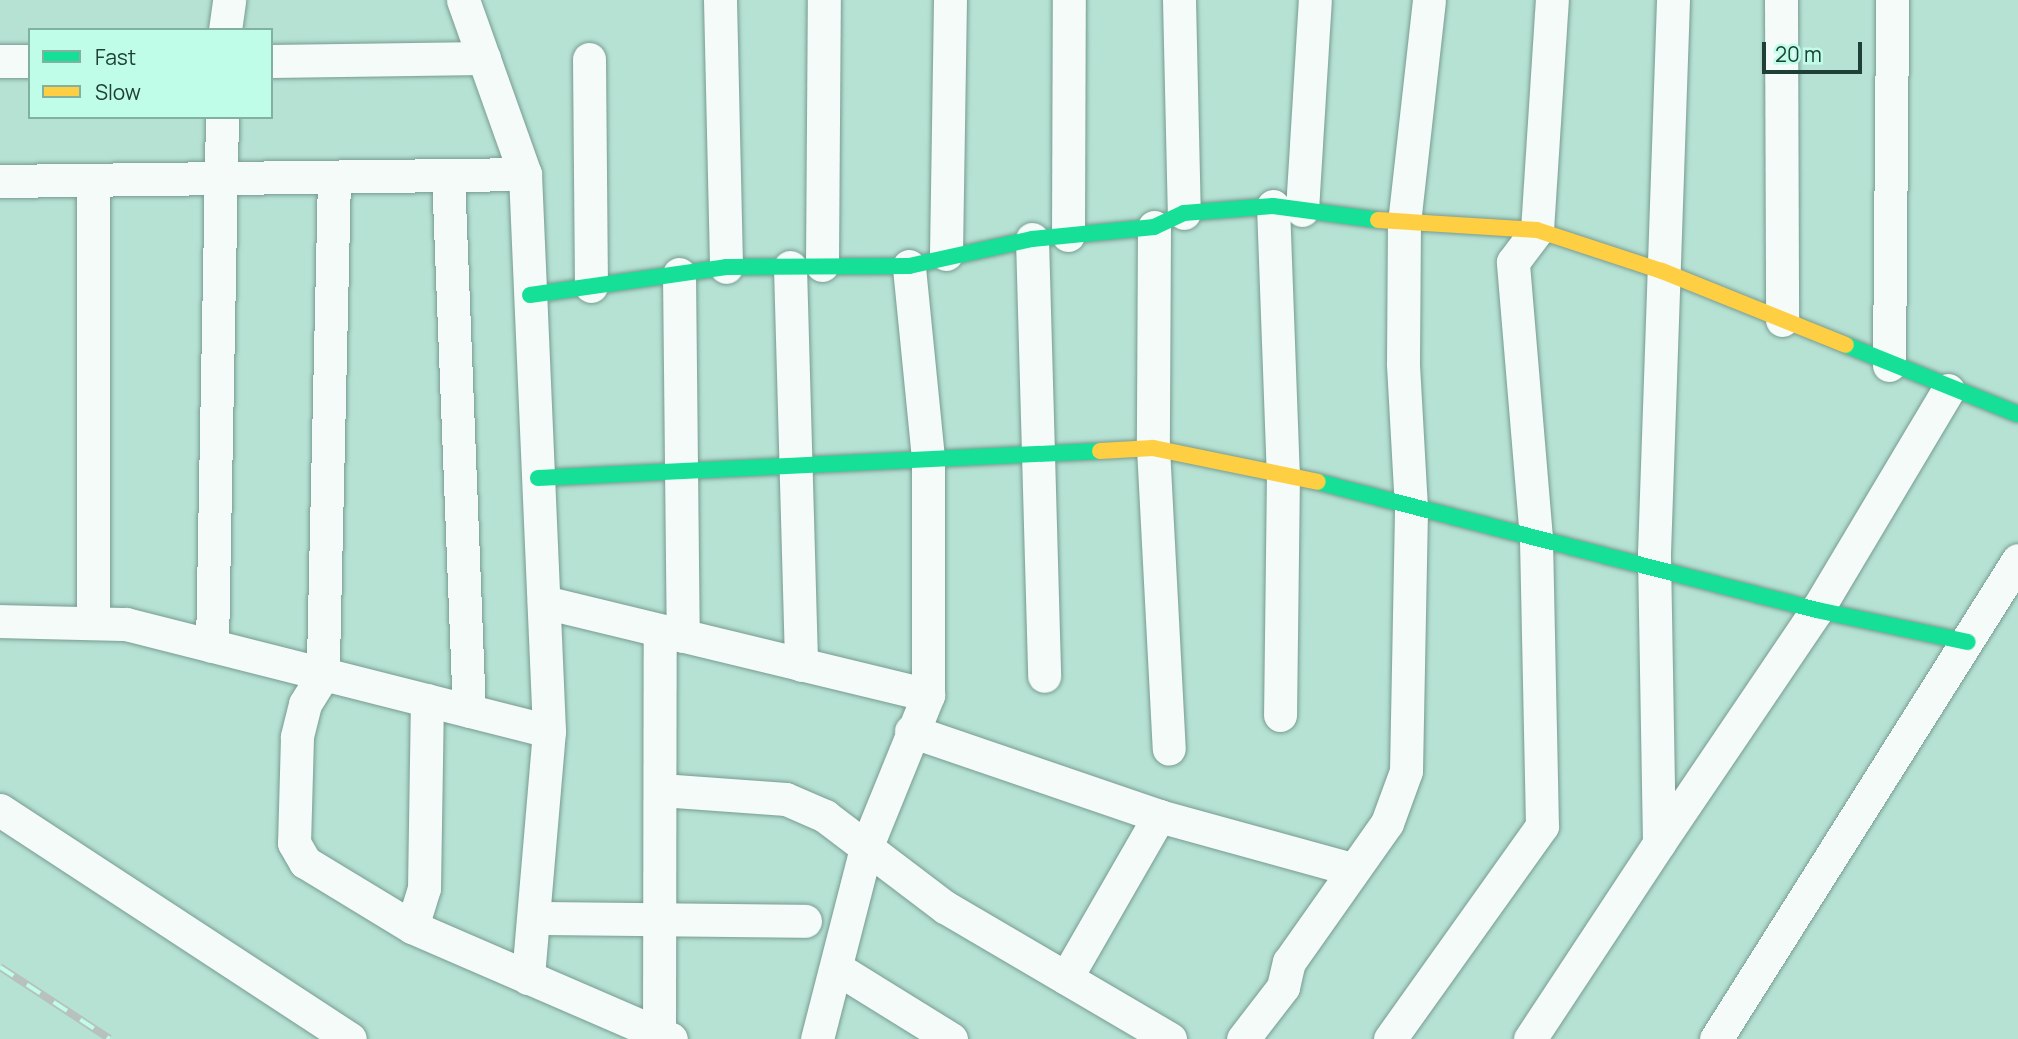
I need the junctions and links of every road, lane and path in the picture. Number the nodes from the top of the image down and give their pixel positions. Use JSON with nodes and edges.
{"nodes":[{"id":1,"x":229,"y":0,"type":"edge"},
{"id":2,"x":463,"y":0,"type":"edge"},
{"id":3,"x":720,"y":0,"type":"edge"},
{"id":4,"x":824,"y":0,"type":"edge"},
{"id":5,"x":950,"y":0,"type":"edge"},
{"id":6,"x":1069,"y":0,"type":"edge"},
{"id":7,"x":1179,"y":0,"type":"edge"},
{"id":8,"x":1315,"y":0,"type":"edge"},
{"id":9,"x":1429,"y":0,"type":"edge"},
{"id":10,"x":1552,"y":0,"type":"edge"},
{"id":11,"x":1673,"y":0,"type":"edge"},
{"id":12,"x":1781,"y":0,"type":"edge"},
{"id":13,"x":1892,"y":0,"type":"edge"},
{"id":14,"x":225,"y":28,"type":"edge"},
{"id":15,"x":484,"y":58,"type":"junction"},
{"id":16,"x":589,"y":59,"type":"dead end"},
{"id":17,"x":0,"y":61,"type":"edge"},
{"id":18,"x":28,"y":61,"type":"edge"},
{"id":19,"x":273,"y":61,"type":"edge"},
{"id":20,"x":222,"y":119,"type":"edge"},
{"id":21,"x":525,"y":174,"type":"junction"},
{"id":22,"x":448,"y":176,"type":"junction"},
{"id":23,"x":334,"y":177,"type":"junction"},
{"id":24,"x":222,"y":178,"type":"junction"},
{"id":25,"x":93,"y":180,"type":"junction"},
{"id":26,"x":0,"y":181,"type":"edge"},
{"id":27,"x":1287,"y":208,"type":"junction"},
{"id":28,"x":1184,"y":213,"type":"junction"},
{"id":29,"x":1404,"y":223,"type":"junction"},
{"id":30,"x":1154,"y":227,"type":"junction"},
{"id":31,"x":1537,"y":230,"type":"junction"},
{"id":32,"x":1068,"y":235,"type":"junction"},
{"id":33,"x":1032,"y":239,"type":"junction"},
{"id":34,"x":946,"y":254,"type":"junction"},
{"id":35,"x":806,"y":266,"type":"junction"},
{"id":36,"x":909,"y":266,"type":"junction"},
{"id":37,"x":726,"y":267,"type":"junction"},
{"id":38,"x":1662,"y":271,"type":"junction"},
{"id":39,"x":680,"y":274,"type":"junction"},
{"id":40,"x":591,"y":286,"type":"junction"},
{"id":41,"x":530,"y":295,"type":"junction"},
{"id":42,"x":1782,"y":320,"type":"junction"},
{"id":43,"x":1889,"y":365,"type":"junction"},
{"id":44,"x":1948,"y":390,"type":"junction"},
{"id":45,"x":2018,"y":414,"type":"edge"},
{"id":46,"x":1153,"y":448,"type":"junction"},
{"id":47,"x":1040,"y":453,"type":"junction"},
{"id":48,"x":928,"y":458,"type":"junction"},
{"id":49,"x":795,"y":468,"type":"junction"},
{"id":50,"x":678,"y":472,"type":"junction"},
{"id":51,"x":1283,"y":473,"type":"junction"},
{"id":52,"x":538,"y":478,"type":"junction"},
{"id":53,"x":1411,"y":508,"type":"junction"},
{"id":54,"x":1536,"y":538,"type":"junction"},
{"id":55,"x":2018,"y":561,"type":"edge"},
{"id":56,"x":1655,"y":566,"type":"junction"},
{"id":57,"x":544,"y":602,"type":"junction"},
{"id":58,"x":1817,"y":610,"type":"junction"},
{"id":59,"x":0,"y":621,"type":"edge"},
{"id":60,"x":93,"y":623,"type":"junction"},
{"id":61,"x":671,"y":633,"type":"junction"},
{"id":62,"x":1968,"y":642,"type":"junction"},
{"id":63,"x":212,"y":646,"type":"junction"},
{"id":64,"x":800,"y":665,"type":"junction"},
{"id":65,"x":323,"y":676,"type":"junction"},
{"id":66,"x":1044,"y":676,"type":"dead end"},
{"id":67,"x":928,"y":695,"type":"junction"},
{"id":68,"x":427,"y":701,"type":"junction"},
{"id":69,"x":469,"y":711,"type":"junction"},
{"id":70,"x":1280,"y":715,"type":"dead end"},
{"id":71,"x":549,"y":731,"type":"junction"},
{"id":72,"x":911,"y":731,"type":"junction"},
{"id":73,"x":1169,"y":749,"type":"dead end"},
{"id":74,"x":661,"y":790,"type":"junction"},
{"id":75,"x":0,"y":810,"type":"edge"},
{"id":76,"x":1159,"y":816,"type":"junction"},
{"id":77,"x":1659,"y":843,"type":"junction"},
{"id":78,"x":866,"y":848,"type":"junction"},
{"id":79,"x":1352,"y":869,"type":"junction"},
{"id":80,"x":537,"y":918,"type":"junction"},
{"id":81,"x":661,"y":919,"type":"junction"},
{"id":82,"x":805,"y":921,"type":"dead end"},
{"id":83,"x":412,"y":927,"type":"junction"},
{"id":84,"x":838,"y":968,"type":"junction"},
{"id":85,"x":528,"y":978,"type":"junction"},
{"id":86,"x":1066,"y":978,"type":"junction"},
{"id":87,"x":665,"y":1036,"type":"edge"},
{"id":88,"x":350,"y":1039,"type":"edge"},
{"id":89,"x":817,"y":1039,"type":"edge"},
{"id":90,"x":950,"y":1039,"type":"edge"},
{"id":91,"x":1170,"y":1039,"type":"edge"},
{"id":92,"x":1243,"y":1039,"type":"edge"},
{"id":93,"x":1390,"y":1039,"type":"edge"},
{"id":94,"x":1530,"y":1039,"type":"edge"},
{"id":95,"x":1716,"y":1039,"type":"edge"}],
"edges":[{"from":1,"to":14,"type":"street"},
{"from":2,"to":15,"type":"street"},
{"from":3,"to":37,"type":"street"},
{"from":4,"to":35,"type":"street"},
{"from":5,"to":34,"type":"street"},
{"from":6,"to":32,"type":"street"},
{"from":7,"to":28,"type":"street"},
{"from":8,"to":27,"type":"street"},
{"from":9,"to":29,"type":"street"},
{"from":10,"to":31,"type":"street"},
{"from":11,"to":38,"type":"street"},
{"from":12,"to":42,"type":"street"},
{"from":13,"to":43,"type":"street"},
{"from":15,"to":19,"type":"street"},
{"from":15,"to":21,"type":"street"},
{"from":16,"to":40,"type":"street"},
{"from":17,"to":18,"type":"street"},
{"from":20,"to":24,"type":"street"},
{"from":21,"to":22,"type":"street"},
{"from":21,"to":41,"type":"street"},
{"from":22,"to":23,"type":"street"},
{"from":22,"to":69,"type":"street"},
{"from":23,"to":24,"type":"street"},
{"from":23,"to":65,"type":"street"},
{"from":24,"to":25,"type":"street"},
{"from":24,"to":63,"type":"street"},
{"from":25,"to":26,"type":"street"},
{"from":25,"to":60,"type":"street"},
{"from":27,"to":28,"type":"street"},
{"from":27,"to":29,"type":"street"},
{"from":27,"to":51,"type":"street"},
{"from":28,"to":30,"type":"street"},
{"from":29,"to":31,"type":"street"},
{"from":29,"to":53,"type":"street"},
{"from":30,"to":32,"type":"street"},
{"from":30,"to":46,"type":"street"},
{"from":31,"to":38,"type":"street"},
{"from":31,"to":54,"type":"street"},
{"from":32,"to":33,"type":"street"},
{"from":33,"to":34,"type":"street"},
{"from":33,"to":47,"type":"street"},
{"from":34,"to":36,"type":"street"},
{"from":35,"to":36,"type":"street"},
{"from":35,"to":37,"type":"street"},
{"from":35,"to":49,"type":"street"},
{"from":36,"to":48,"type":"street"},
{"from":37,"to":39,"type":"street"},
{"from":38,"to":42,"type":"street"},
{"from":38,"to":56,"type":"street"},
{"from":39,"to":40,"type":"street"},
{"from":39,"to":50,"type":"street"},
{"from":40,"to":41,"type":"street"},
{"from":41,"to":52,"type":"street"},
{"from":42,"to":43,"type":"street"},
{"from":43,"to":44,"type":"street"},
{"from":44,"to":45,"type":"street"},
{"from":44,"to":58,"type":"street"},
{"from":46,"to":47,"type":"street"},
{"from":46,"to":51,"type":"street"},
{"from":46,"to":73,"type":"street"},
{"from":47,"to":48,"type":"street"},
{"from":47,"to":66,"type":"street"},
{"from":48,"to":49,"type":"street"},
{"from":48,"to":67,"type":"street"},
{"from":49,"to":50,"type":"street"},
{"from":49,"to":64,"type":"street"},
{"from":50,"to":52,"type":"street"},
{"from":50,"to":61,"type":"street"},
{"from":51,"to":53,"type":"street"},
{"from":51,"to":70,"type":"street"},
{"from":52,"to":57,"type":"street"},
{"from":53,"to":54,"type":"street"},
{"from":53,"to":79,"type":"street"},
{"from":54,"to":56,"type":"street"},
{"from":54,"to":93,"type":"street"},
{"from":55,"to":62,"type":"street"},
{"from":56,"to":58,"type":"street"},
{"from":56,"to":77,"type":"street"},
{"from":57,"to":61,"type":"street"},
{"from":57,"to":71,"type":"street"},
{"from":58,"to":62,"type":"street"},
{"from":58,"to":77,"type":"street"},
{"from":59,"to":60,"type":"street"},
{"from":60,"to":63,"type":"street"},
{"from":61,"to":64,"type":"street"},
{"from":61,"to":74,"type":"street"},
{"from":62,"to":95,"type":"street"},
{"from":63,"to":65,"type":"street"},
{"from":64,"to":67,"type":"street"},
{"from":65,"to":68,"type":"street"},
{"from":65,"to":83,"type":"street"},
{"from":67,"to":72,"type":"street"},
{"from":68,"to":69,"type":"street"},
{"from":68,"to":83,"type":"street"},
{"from":69,"to":71,"type":"street"},
{"from":71,"to":80,"type":"street"},
{"from":72,"to":76,"type":"street"},
{"from":72,"to":78,"type":"street"},
{"from":74,"to":78,"type":"street"},
{"from":74,"to":81,"type":"street"},
{"from":75,"to":88,"type":"street"},
{"from":76,"to":79,"type":"street"},
{"from":76,"to":86,"type":"street"},
{"from":77,"to":94,"type":"street"},
{"from":78,"to":84,"type":"street"},
{"from":78,"to":86,"type":"street"},
{"from":79,"to":92,"type":"street"},
{"from":80,"to":81,"type":"street"},
{"from":80,"to":85,"type":"street"},
{"from":81,"to":82,"type":"street"},
{"from":81,"to":87,"type":"street"},
{"from":83,"to":85,"type":"street"},
{"from":84,"to":89,"type":"street"},
{"from":84,"to":90,"type":"street"},
{"from":85,"to":87,"type":"street"},
{"from":86,"to":91,"type":"street"}]}
